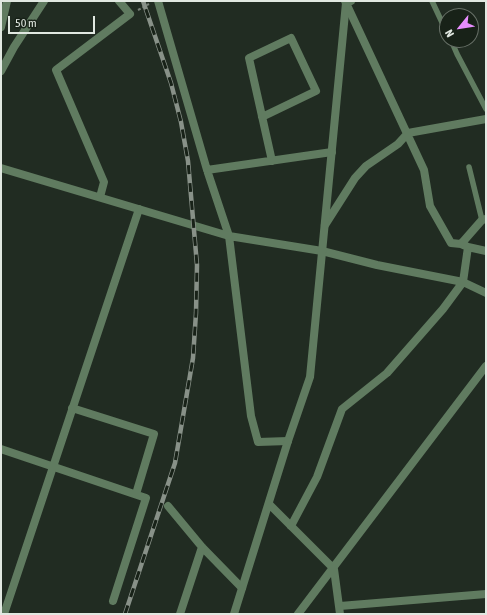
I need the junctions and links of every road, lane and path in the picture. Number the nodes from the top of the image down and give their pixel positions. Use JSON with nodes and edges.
{"nodes":[{"id":1,"x":7,"y":1,"type":"edge"},
{"id":2,"x":44,"y":1,"type":"edge"},
{"id":3,"x":119,"y":1,"type":"edge"},
{"id":4,"x":158,"y":1,"type":"edge"},
{"id":5,"x":432,"y":1,"type":"edge"},
{"id":6,"x":348,"y":2,"type":"edge"},
{"id":7,"x":150,"y":4,"type":"dead end"},
{"id":8,"x":130,"y":14,"type":"junction"},
{"id":9,"x":439,"y":16,"type":"edge"},
{"id":10,"x":1,"y":27,"type":"edge"},
{"id":11,"x":454,"y":48,"type":"edge"},
{"id":12,"x":1,"y":71,"type":"edge"},
{"id":13,"x":486,"y":110,"type":"edge"},
{"id":14,"x":262,"y":117,"type":"junction"},
{"id":15,"x":486,"y":119,"type":"edge"},
{"id":16,"x":408,"y":133,"type":"junction"},
{"id":17,"x":332,"y":152,"type":"junction"},
{"id":18,"x":272,"y":161,"type":"junction"},
{"id":19,"x":469,"y":167,"type":"dead end"},
{"id":20,"x":1,"y":168,"type":"edge"},
{"id":21,"x":207,"y":170,"type":"junction"},
{"id":22,"x":100,"y":197,"type":"junction"},
{"id":23,"x":139,"y":209,"type":"junction"},
{"id":24,"x":484,"y":220,"type":"edge"},
{"id":25,"x":325,"y":225,"type":"junction"},
{"id":26,"x":229,"y":236,"type":"junction"},
{"id":27,"x":465,"y":246,"type":"junction"},
{"id":28,"x":486,"y":250,"type":"edge"},
{"id":29,"x":322,"y":251,"type":"junction"},
{"id":30,"x":463,"y":282,"type":"junction"},
{"id":31,"x":486,"y":293,"type":"edge"},
{"id":32,"x":486,"y":366,"type":"edge"},
{"id":33,"x":72,"y":408,"type":"junction"},
{"id":34,"x":288,"y":441,"type":"junction"},
{"id":35,"x":1,"y":449,"type":"edge"},
{"id":36,"x":52,"y":467,"type":"junction"},
{"id":37,"x":136,"y":494,"type":"junction"},
{"id":38,"x":269,"y":504,"type":"junction"},
{"id":39,"x":168,"y":506,"type":"dead end"},
{"id":40,"x":290,"y":526,"type":"junction"},
{"id":41,"x":202,"y":547,"type":"junction"},
{"id":42,"x":334,"y":568,"type":"junction"},
{"id":43,"x":242,"y":588,"type":"junction"},
{"id":44,"x":486,"y":594,"type":"edge"},
{"id":45,"x":113,"y":601,"type":"dead end"},
{"id":46,"x":340,"y":610,"type":"edge"},
{"id":47,"x":4,"y":614,"type":"edge"},
{"id":48,"x":180,"y":614,"type":"edge"},
{"id":49,"x":234,"y":614,"type":"edge"},
{"id":50,"x":298,"y":614,"type":"edge"}],
"edges":[{"from":1,"to":10,"type":"street"},
{"from":2,"to":12,"type":"street"},
{"from":3,"to":8,"type":"street"},
{"from":4,"to":21,"type":"street"},
{"from":5,"to":9,"type":"lane"},
{"from":6,"to":16,"type":"street"},
{"from":6,"to":17,"type":"street"},
{"from":7,"to":8,"type":"path"},
{"from":8,"to":22,"type":"street"},
{"from":11,"to":13,"type":"lane"},
{"from":14,"to":14,"type":"street"},
{"from":14,"to":18,"type":"street"},
{"from":15,"to":16,"type":"street"},
{"from":16,"to":25,"type":"street"},
{"from":16,"to":27,"type":"street"},
{"from":17,"to":18,"type":"street"},
{"from":17,"to":25,"type":"street"},
{"from":18,"to":21,"type":"street"},
{"from":19,"to":24,"type":"lane"},
{"from":20,"to":22,"type":"street"},
{"from":21,"to":26,"type":"street"},
{"from":22,"to":23,"type":"street"},
{"from":23,"to":26,"type":"street"},
{"from":23,"to":33,"type":"street"},
{"from":24,"to":27,"type":"street"},
{"from":25,"to":29,"type":"street"},
{"from":26,"to":29,"type":"street"},
{"from":26,"to":34,"type":"street"},
{"from":27,"to":28,"type":"street"},
{"from":27,"to":30,"type":"street"},
{"from":29,"to":30,"type":"street"},
{"from":29,"to":34,"type":"street"},
{"from":30,"to":31,"type":"street"},
{"from":30,"to":40,"type":"street"},
{"from":32,"to":42,"type":"street"},
{"from":33,"to":36,"type":"street"},
{"from":33,"to":37,"type":"street"},
{"from":34,"to":38,"type":"street"},
{"from":35,"to":36,"type":"street"},
{"from":36,"to":37,"type":"street"},
{"from":36,"to":47,"type":"street"},
{"from":37,"to":45,"type":"street"},
{"from":38,"to":40,"type":"street"},
{"from":38,"to":43,"type":"street"},
{"from":39,"to":41,"type":"street"},
{"from":40,"to":42,"type":"street"},
{"from":41,"to":43,"type":"street"},
{"from":41,"to":48,"type":"street"},
{"from":42,"to":46,"type":"street"},
{"from":42,"to":50,"type":"street"},
{"from":43,"to":49,"type":"street"},
{"from":44,"to":46,"type":"street"}]}
